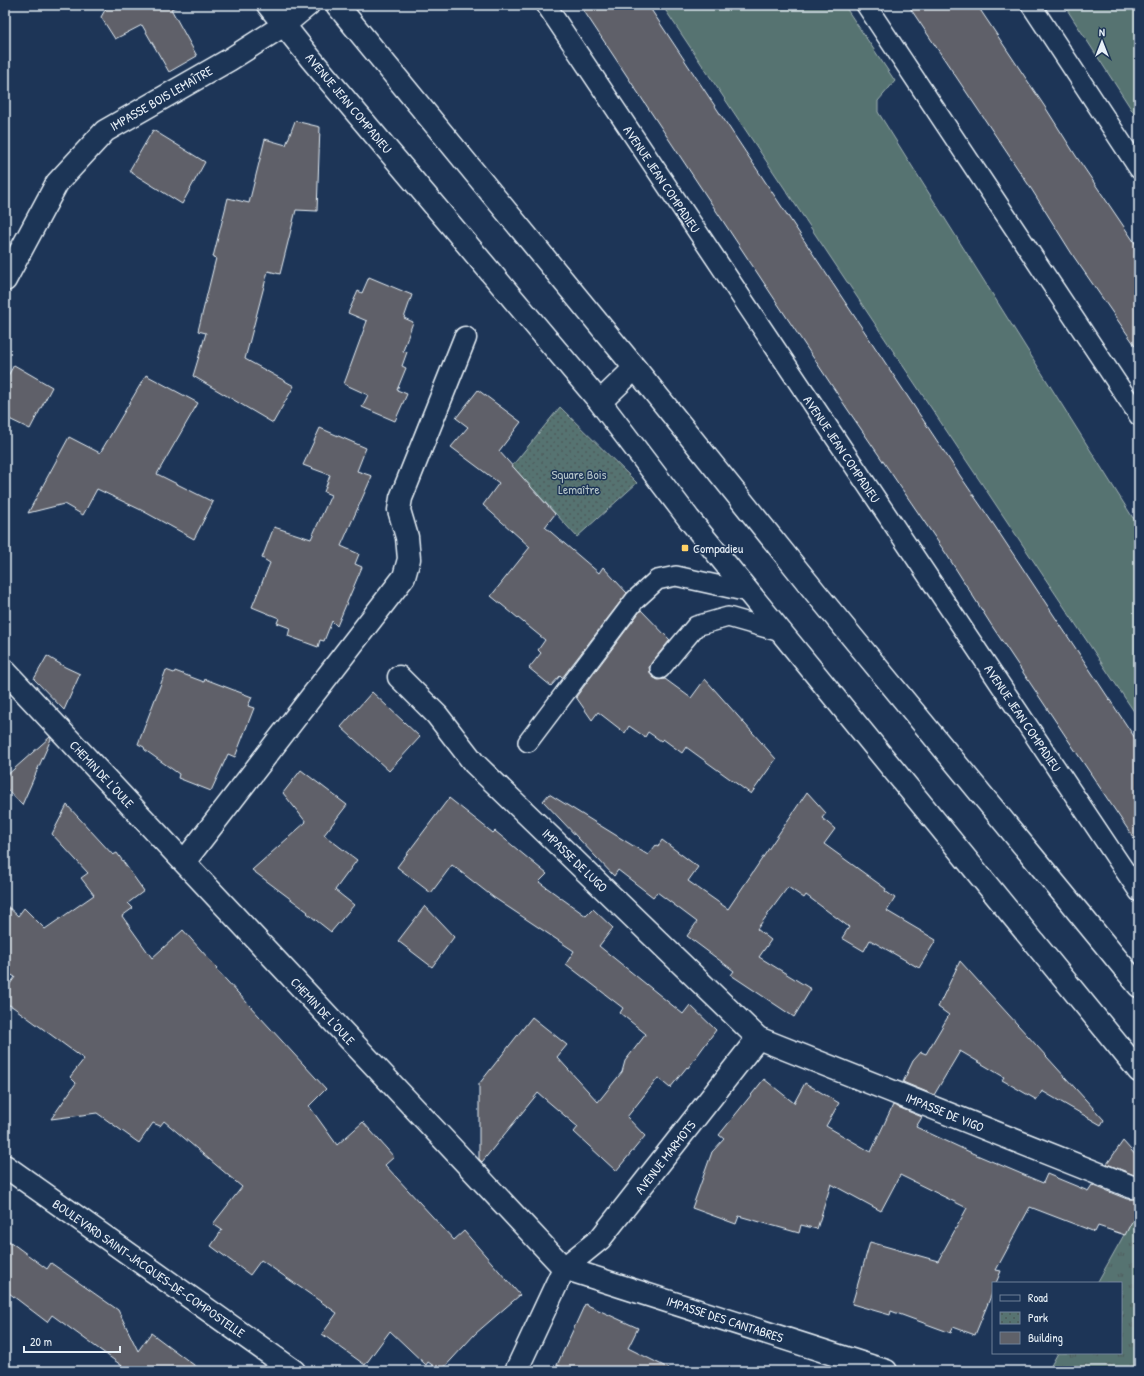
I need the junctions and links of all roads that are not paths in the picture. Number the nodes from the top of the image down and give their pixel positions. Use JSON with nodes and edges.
{"nodes":[{"id":1,"x":268,"y":5,"type":"edge"},
{"id":2,"x":308,"y":5,"type":"edge"},
{"id":3,"x":337,"y":5,"type":"edge"},
{"id":4,"x":546,"y":5,"type":"edge"},
{"id":5,"x":866,"y":5,"type":"edge"},
{"id":6,"x":1031,"y":5,"type":"edge"},
{"id":7,"x":284,"y":25,"type":"junction"},
{"id":8,"x":1139,"y":169,"type":"edge"},
{"id":9,"x":5,"y":280,"type":"edge"},
{"id":10,"x":465,"y":338,"type":"dead end"},
{"id":11,"x":635,"y":368,"type":"junction"},
{"id":12,"x":600,"y":402,"type":"junction"},
{"id":13,"x":1139,"y":416,"type":"edge"},
{"id":14,"x":748,"y":592,"type":"junction"},
{"id":15,"x":781,"y":632,"type":"junction"},
{"id":16,"x":660,"y":669,"type":"dead end"},
{"id":17,"x":5,"y":671,"type":"edge"},
{"id":18,"x":399,"y":677,"type":"dead end"},
{"id":19,"x":528,"y":742,"type":"dead end"},
{"id":20,"x":184,"y":862,"type":"junction"},
{"id":21,"x":1139,"y":892,"type":"edge"},
{"id":22,"x":1139,"y":986,"type":"edge"},
{"id":23,"x":758,"y":1038,"type":"junction"},
{"id":24,"x":1139,"y":1071,"type":"edge"},
{"id":25,"x":5,"y":1166,"type":"edge"},
{"id":26,"x":1132,"y":1187,"type":"dead end"},
{"id":27,"x":564,"y":1268,"type":"junction"},
{"id":28,"x":294,"y":1371,"type":"edge"},
{"id":29,"x":516,"y":1371,"type":"edge"},
{"id":30,"x":886,"y":1371,"type":"edge"}],
"edges":[{"from":1,"to":7,"type":"street","name":"AVENUE JEAN COMPADIEU"},
{"from":2,"to":7,"type":"street","name":"IMPASSE BOIS LEMAÎTRE"},
{"from":3,"to":11,"type":"street"},
{"from":4,"to":21,"type":"lane","name":"AVENUE JEAN COMPADIEU"},
{"from":5,"to":13,"type":"lane"},
{"from":6,"to":8,"type":"lane"},
{"from":7,"to":9,"type":"street","name":"IMPASSE BOIS LEMAÎTRE"},
{"from":7,"to":12,"type":"street","name":"AVENUE JEAN COMPADIEU"},
{"from":10,"to":20,"type":"street"},
{"from":11,"to":12,"type":"street"},
{"from":11,"to":22,"type":"street"},
{"from":12,"to":14,"type":"street","name":"AVENUE JEAN COMPADIEU"},
{"from":14,"to":15,"type":"street","name":"AVENUE JEAN COMPADIEU"},
{"from":14,"to":19,"type":"lane"},
{"from":15,"to":16,"type":"lane"},
{"from":15,"to":24,"type":"street","name":"AVENUE JEAN COMPADIEU"},
{"from":17,"to":20,"type":"street","name":"CHEMIN DE L'OULE"},
{"from":18,"to":23,"type":"street","name":"IMPASSE DE LUGO"},
{"from":20,"to":27,"type":"street","name":"CHEMIN DE L'OULE"},
{"from":23,"to":26,"type":"street","name":"IMPASSE DE VIGO"},
{"from":23,"to":27,"type":"street","name":"AVENUE MARMOTS"},
{"from":25,"to":28,"type":"street","name":"BOULEVARD SAINT-JACQUES-DE-COMPOSTELLE"},
{"from":27,"to":29,"type":"street"},
{"from":27,"to":30,"type":"street","name":"IMPASSE DES CANTABRES"}]}
